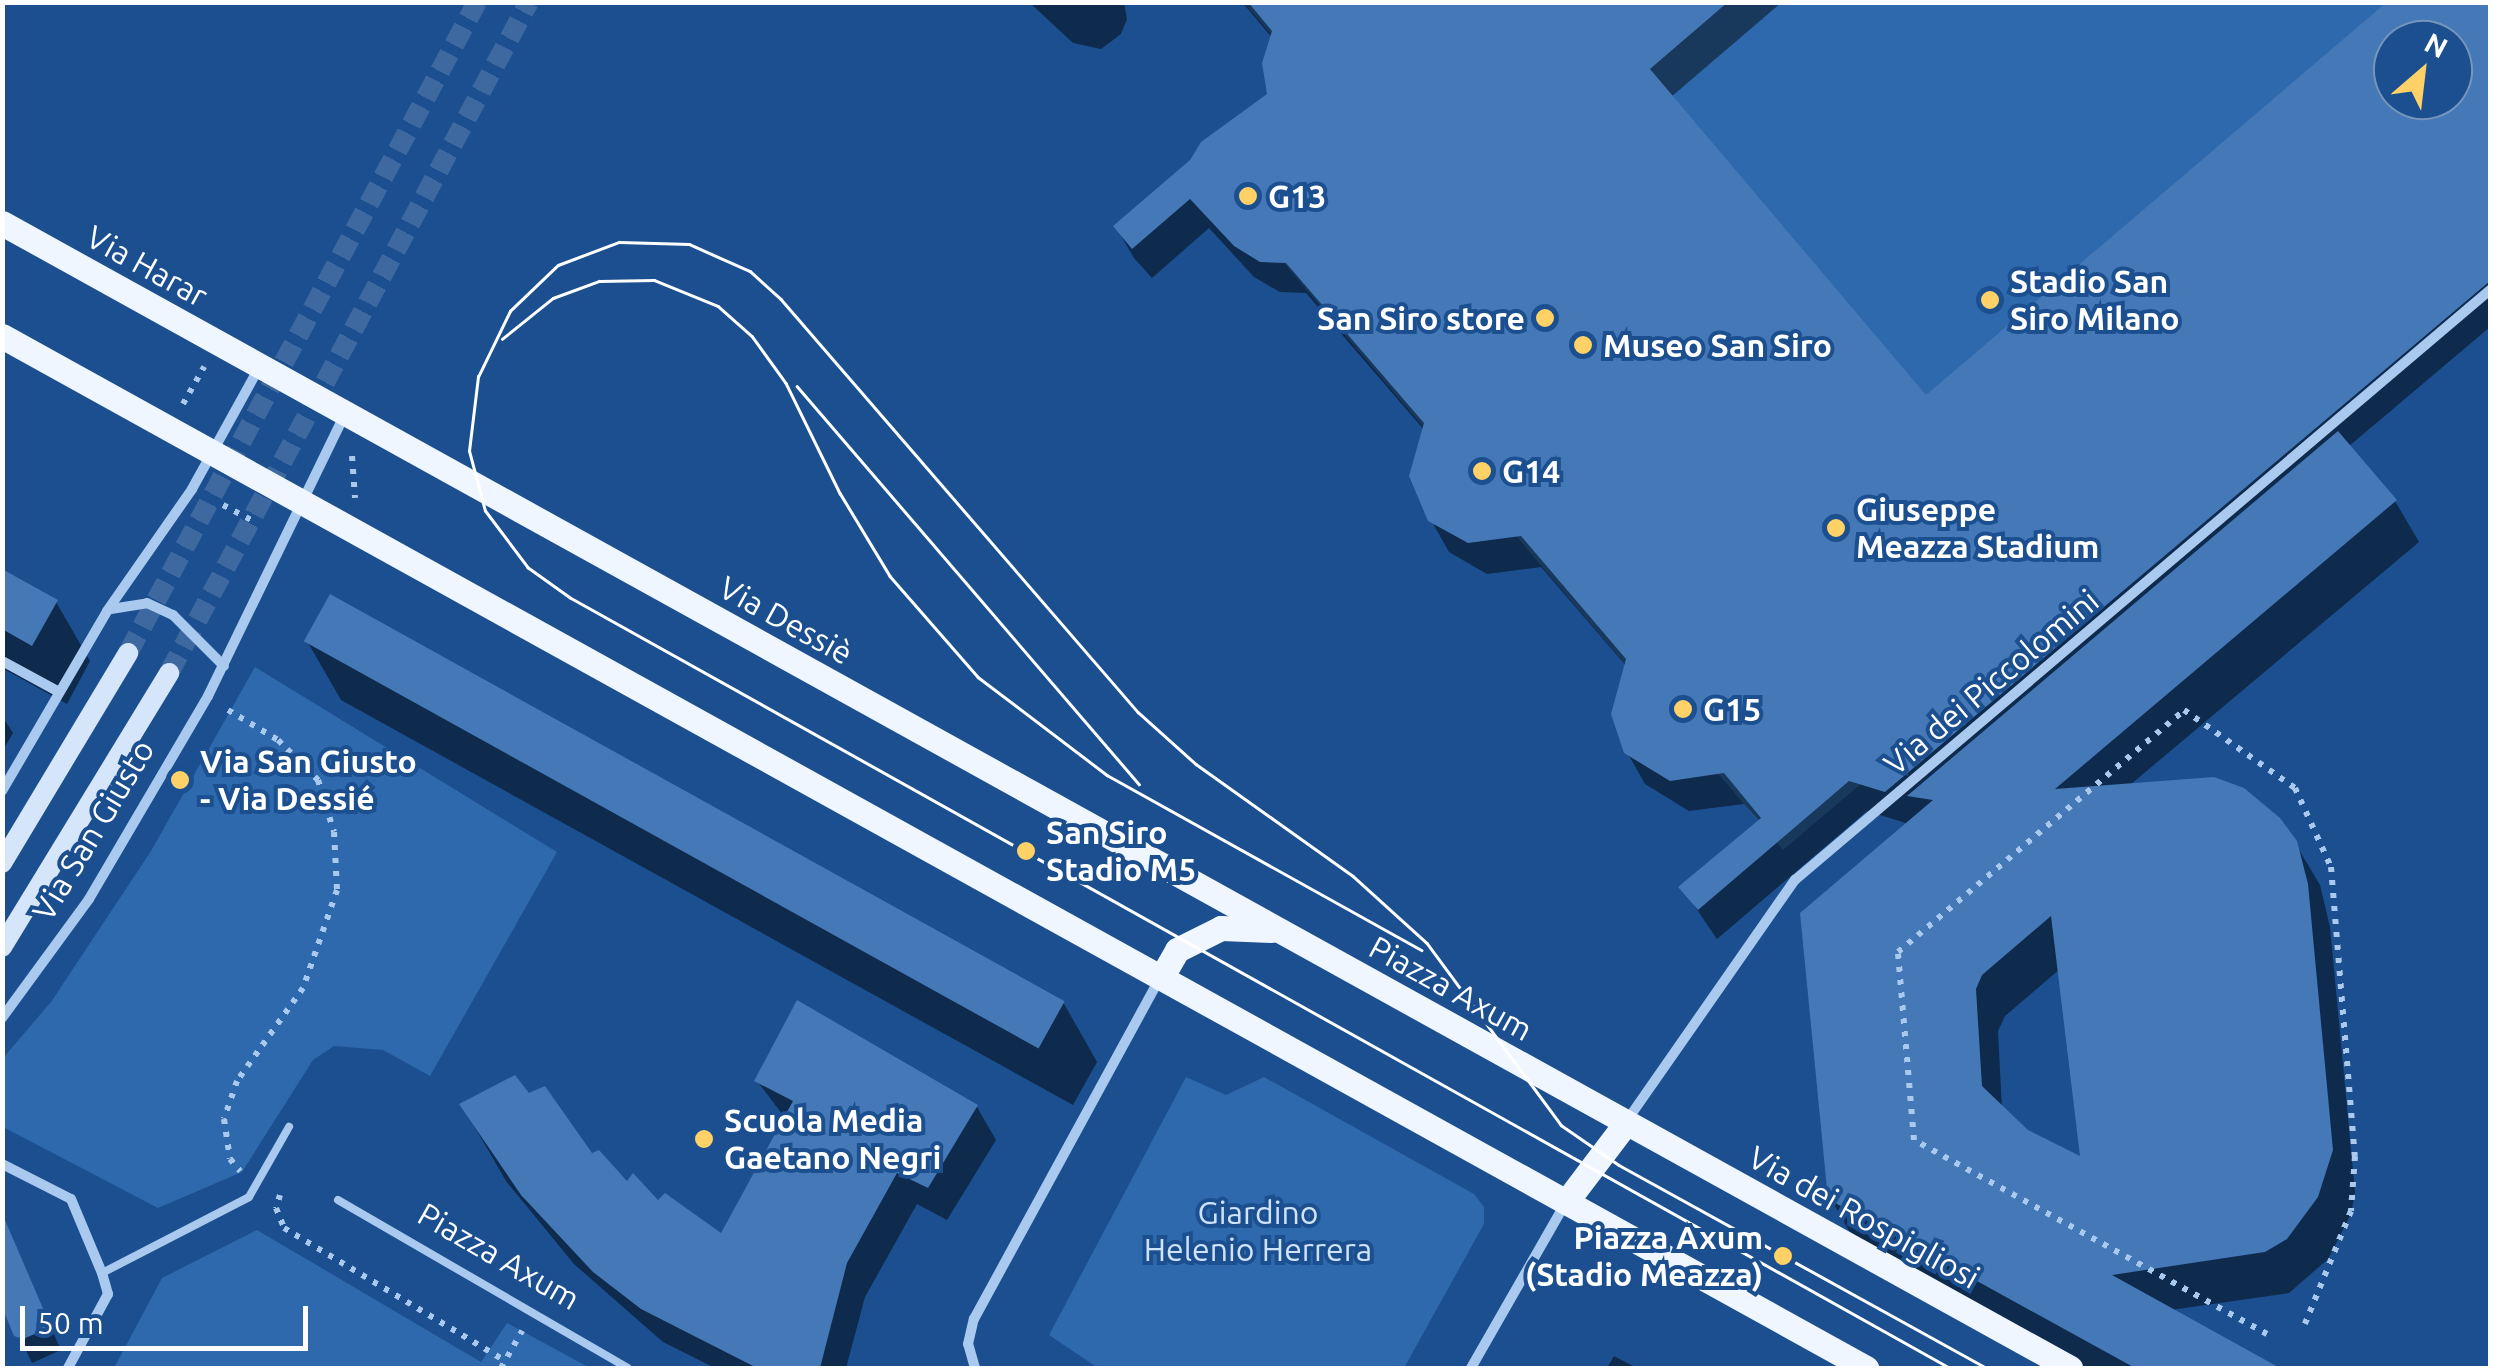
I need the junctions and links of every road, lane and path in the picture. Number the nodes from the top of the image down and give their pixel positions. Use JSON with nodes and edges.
{"nodes":[{"id":1,"x":2,"y":223,"type":"edge"},
{"id":2,"x":2490,"y":290,"type":"edge"},
{"id":3,"x":2,"y":336,"type":"edge"},
{"id":4,"x":208,"y":360,"type":"dead end"},
{"id":5,"x":260,"y":366,"type":"junction"},
{"id":6,"x":180,"y":410,"type":"dead end"},
{"id":7,"x":346,"y":413,"type":"junction"},
{"id":8,"x":358,"y":441,"type":"dead end"},
{"id":9,"x":212,"y":452,"type":"junction"},
{"id":10,"x":301,"y":502,"type":"junction"},
{"id":11,"x":224,"y":504,"type":"dead end"},
{"id":12,"x":350,"y":507,"type":"dead end"},
{"id":13,"x":257,"y":523,"type":"dead end"},
{"id":14,"x":107,"y":611,"type":"junction"},
{"id":15,"x":128,"y":653,"type":"tunnel mouth"},
{"id":16,"x":2,"y":661,"type":"edge"},
{"id":17,"x":224,"y":666,"type":"junction"},
{"id":18,"x":169,"y":673,"type":"tunnel mouth"},
{"id":19,"x":58,"y":692,"type":"junction"},
{"id":20,"x":208,"y":696,"type":"junction"},
{"id":21,"x":2,"y":791,"type":"edge"},
{"id":22,"x":2,"y":863,"type":"edge"},
{"id":23,"x":1280,"y":931,"type":"junction"},
{"id":24,"x":2,"y":948,"type":"edge"},
{"id":25,"x":1161,"y":978,"type":"junction"},
{"id":26,"x":2,"y":1018,"type":"edge"},
{"id":27,"x":1626,"y":1122,"type":"junction"},
{"id":28,"x":289,"y":1127,"type":"dead end"},
{"id":29,"x":2,"y":1164,"type":"edge"},
{"id":30,"x":244,"y":1176,"type":"dead end"},
{"id":31,"x":282,"y":1188,"type":"dead end"},
{"id":32,"x":338,"y":1200,"type":"dead end"},
{"id":33,"x":1566,"y":1202,"type":"junction"},
{"id":34,"x":102,"y":1273,"type":"junction"},
{"id":35,"x":533,"y":1313,"type":"junction"},
{"id":36,"x":2305,"y":1324,"type":"dead end"},
{"id":37,"x":2267,"y":1334,"type":"dead end"},
{"id":38,"x":503,"y":1365,"type":"edge"},
{"id":39,"x":68,"y":1368,"type":"edge"},
{"id":40,"x":628,"y":1368,"type":"edge"},
{"id":41,"x":974,"y":1368,"type":"edge"},
{"id":42,"x":1471,"y":1368,"type":"edge"},
{"id":43,"x":1866,"y":1368,"type":"edge"},
{"id":44,"x":2070,"y":1368,"type":"edge"}],
"edges":[{"from":1,"to":5,"type":"main road","name":"Via Harar"},
{"from":2,"to":27,"type":"street","name":"Via dei Piccolomini"},
{"from":3,"to":9,"type":"main road"},
{"from":4,"to":6,"type":"path"},
{"from":5,"to":7,"type":"main road","name":"Via Dessiè"},
{"from":5,"to":9,"type":"street"},
{"from":7,"to":10,"type":"street","name":"Via San Giusto"},
{"from":7,"to":23,"type":"main road","name":"Via Dessiè"},
{"from":8,"to":12,"type":"path"},
{"from":9,"to":10,"type":"main road"},
{"from":9,"to":14,"type":"street"},
{"from":10,"to":17,"type":"street","name":"Via San Giusto"},
{"from":10,"to":25,"type":"main road"},
{"from":11,"to":13,"type":"path"},
{"from":14,"to":17,"type":"street"},
{"from":14,"to":19,"type":"street"},
{"from":15,"to":22,"type":"main road","name":"Via San Giusto"},
{"from":16,"to":19,"type":"street"},
{"from":17,"to":20,"type":"street","name":"Via San Giusto"},
{"from":18,"to":24,"type":"main road","name":"Via San Giusto"},
{"from":19,"to":21,"type":"street"},
{"from":20,"to":26,"type":"street","name":"Via San Giusto"},
{"from":20,"to":30,"type":"path"},
{"from":23,"to":25,"type":"main road","name":"Piazza Axum"},
{"from":23,"to":27,"type":"main road","name":"Piazza Axum"},
{"from":25,"to":33,"type":"main road"},
{"from":25,"to":41,"type":"street","name":"Piazza Axum"},
{"from":27,"to":33,"type":"main road"},
{"from":27,"to":44,"type":"main road","name":"Via dei Rospigliosi"},
{"from":28,"to":34,"type":"lane"},
{"from":29,"to":34,"type":"street"},
{"from":31,"to":38,"type":"path"},
{"from":32,"to":35,"type":"lane","name":"Piazza Axum"},
{"from":33,"to":42,"type":"street"},
{"from":33,"to":43,"type":"main road"},
{"from":34,"to":39,"type":"street"},
{"from":35,"to":38,"type":"path"},
{"from":35,"to":40,"type":"lane","name":"Piazza Axum"},
{"from":36,"to":37,"type":"path"}]}
